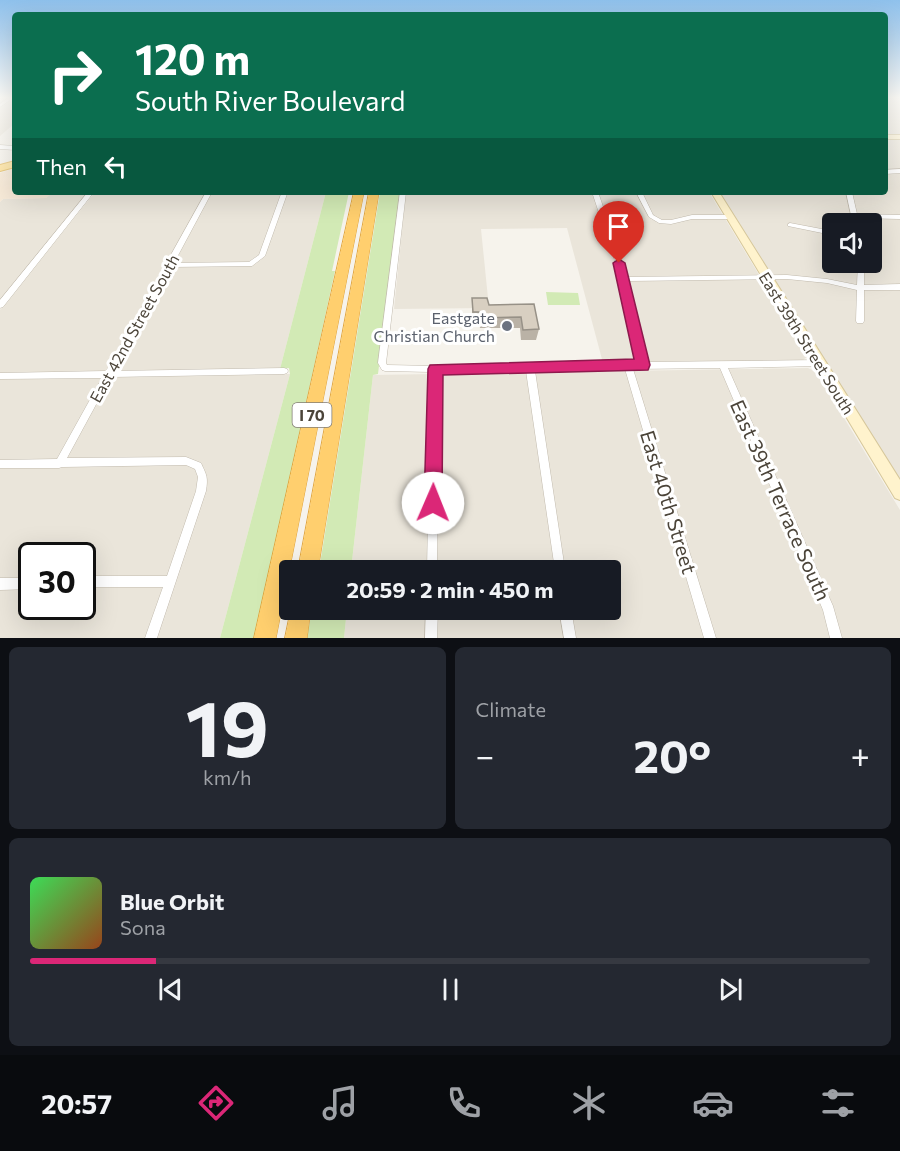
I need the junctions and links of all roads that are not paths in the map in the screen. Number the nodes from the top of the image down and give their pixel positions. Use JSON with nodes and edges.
{"nodes":[{"id":1,"x":89,"y":195,"type":"edge"},
{"id":2,"x":207,"y":195,"type":"edge"},
{"id":3,"x":284,"y":195,"type":"edge"},
{"id":4,"x":358,"y":195,"type":"edge"},
{"id":5,"x":373,"y":195,"type":"edge"},
{"id":6,"x":403,"y":195,"type":"edge"},
{"id":7,"x":597,"y":195,"type":"edge"},
{"id":8,"x":640,"y":195,"type":"edge"},
{"id":9,"x":717,"y":195,"type":"edge"},
{"id":10,"x":850,"y":195,"type":"edge"},
{"id":11,"x":854,"y":213,"type":"edge"},
{"id":12,"x":730,"y":217,"type":"junction"},
{"id":13,"x":900,"y":217,"type":"edge"},
{"id":14,"x":882,"y":218,"type":"edge"},
{"id":15,"x":790,"y":225,"type":"dead end"},
{"id":16,"x":822,"y":231,"type":"edge"},
{"id":17,"x":169,"y":265,"type":"junction"},
{"id":18,"x":861,"y":273,"type":"edge"},
{"id":19,"x":767,"y":278,"type":"junction"},
{"id":20,"x":624,"y":279,"type":"junction"},
{"id":21,"x":900,"y":287,"type":"edge"},
{"id":22,"x":860,"y":288,"type":"junction"},
{"id":23,"x":0,"y":305,"type":"edge"},
{"id":24,"x":860,"y":321,"type":"dead end"},
{"id":25,"x":820,"y":363,"type":"junction"},
{"id":26,"x":722,"y":364,"type":"junction"},
{"id":27,"x":643,"y":365,"type":"junction"},
{"id":28,"x":628,"y":366,"type":"junction"},
{"id":29,"x":530,"y":368,"type":"junction"},
{"id":30,"x":435,"y":369,"type":"junction"},
{"id":31,"x":285,"y":371,"type":"dead end"},
{"id":32,"x":109,"y":375,"type":"junction"},
{"id":33,"x":0,"y":376,"type":"edge"},
{"id":34,"x":59,"y":464,"type":"junction"},
{"id":35,"x":0,"y":465,"type":"edge"},
{"id":36,"x":900,"y":493,"type":"edge"},
{"id":37,"x":310,"y":560,"type":"edge"},
{"id":38,"x":432,"y":560,"type":"edge"},
{"id":39,"x":559,"y":560,"type":"edge"},
{"id":40,"x":170,"y":580,"type":"junction"},
{"id":41,"x":96,"y":582,"type":"edge"},
{"id":42,"x":18,"y":583,"type":"edge"},
{"id":43,"x":0,"y":584,"type":"edge"},
{"id":44,"x":299,"y":620,"type":"edge"},
{"id":45,"x":432,"y":620,"type":"edge"},
{"id":46,"x":568,"y":620,"type":"edge"},
{"id":47,"x":151,"y":638,"type":"edge"},
{"id":48,"x":265,"y":638,"type":"edge"},
{"id":49,"x":296,"y":638,"type":"edge"},
{"id":50,"x":431,"y":638,"type":"edge"},
{"id":51,"x":570,"y":638,"type":"edge"},
{"id":52,"x":710,"y":638,"type":"edge"},
{"id":53,"x":836,"y":638,"type":"edge"}],
"edges":[{"from":1,"to":23,"type":"street"},
{"from":2,"to":17,"type":"street","name":"East 42nd Street South"},
{"from":3,"to":17,"type":"street"},
{"from":4,"to":48,"type":"highway","number":"I 70"},
{"from":5,"to":37,"type":"highway","number":"I 70"},
{"from":6,"to":30,"type":"street"},
{"from":7,"to":20,"type":"street"},
{"from":8,"to":12,"type":"street"},
{"from":9,"to":12,"type":"main road","name":"East 39th Street South"},
{"from":10,"to":11,"type":"street"},
{"from":12,"to":19,"type":"main road","name":"East 39th Street South"},
{"from":13,"to":14,"type":"street"},
{"from":15,"to":16,"type":"street"},
{"from":17,"to":32,"type":"street","name":"East 42nd Street South"},
{"from":18,"to":22,"type":"street"},
{"from":19,"to":20,"type":"street"},
{"from":19,"to":22,"type":"street"},
{"from":19,"to":25,"type":"main road","name":"East 39th Street South"},
{"from":20,"to":27,"type":"street"},
{"from":21,"to":22,"type":"street"},
{"from":22,"to":24,"type":"street"},
{"from":25,"to":26,"type":"street"},
{"from":25,"to":36,"type":"main road","name":"East 39th Street South"},
{"from":26,"to":27,"type":"street"},
{"from":26,"to":53,"type":"street","name":"East 39th Terrace South"},
{"from":27,"to":28,"type":"street"},
{"from":28,"to":29,"type":"street"},
{"from":28,"to":52,"type":"street","name":"East 40th Street"},
{"from":29,"to":30,"type":"street"},
{"from":29,"to":39,"type":"street"},
{"from":30,"to":38,"type":"street"},
{"from":31,"to":32,"type":"street"},
{"from":32,"to":33,"type":"street"},
{"from":32,"to":34,"type":"street","name":"East 42nd Street South"},
{"from":34,"to":35,"type":"street"},
{"from":34,"to":40,"type":"street"},
{"from":40,"to":41,"type":"street"},
{"from":40,"to":47,"type":"street"},
{"from":42,"to":43,"type":"street"},
{"from":44,"to":49,"type":"highway"},
{"from":45,"to":50,"type":"street"},
{"from":46,"to":51,"type":"street"}]}
